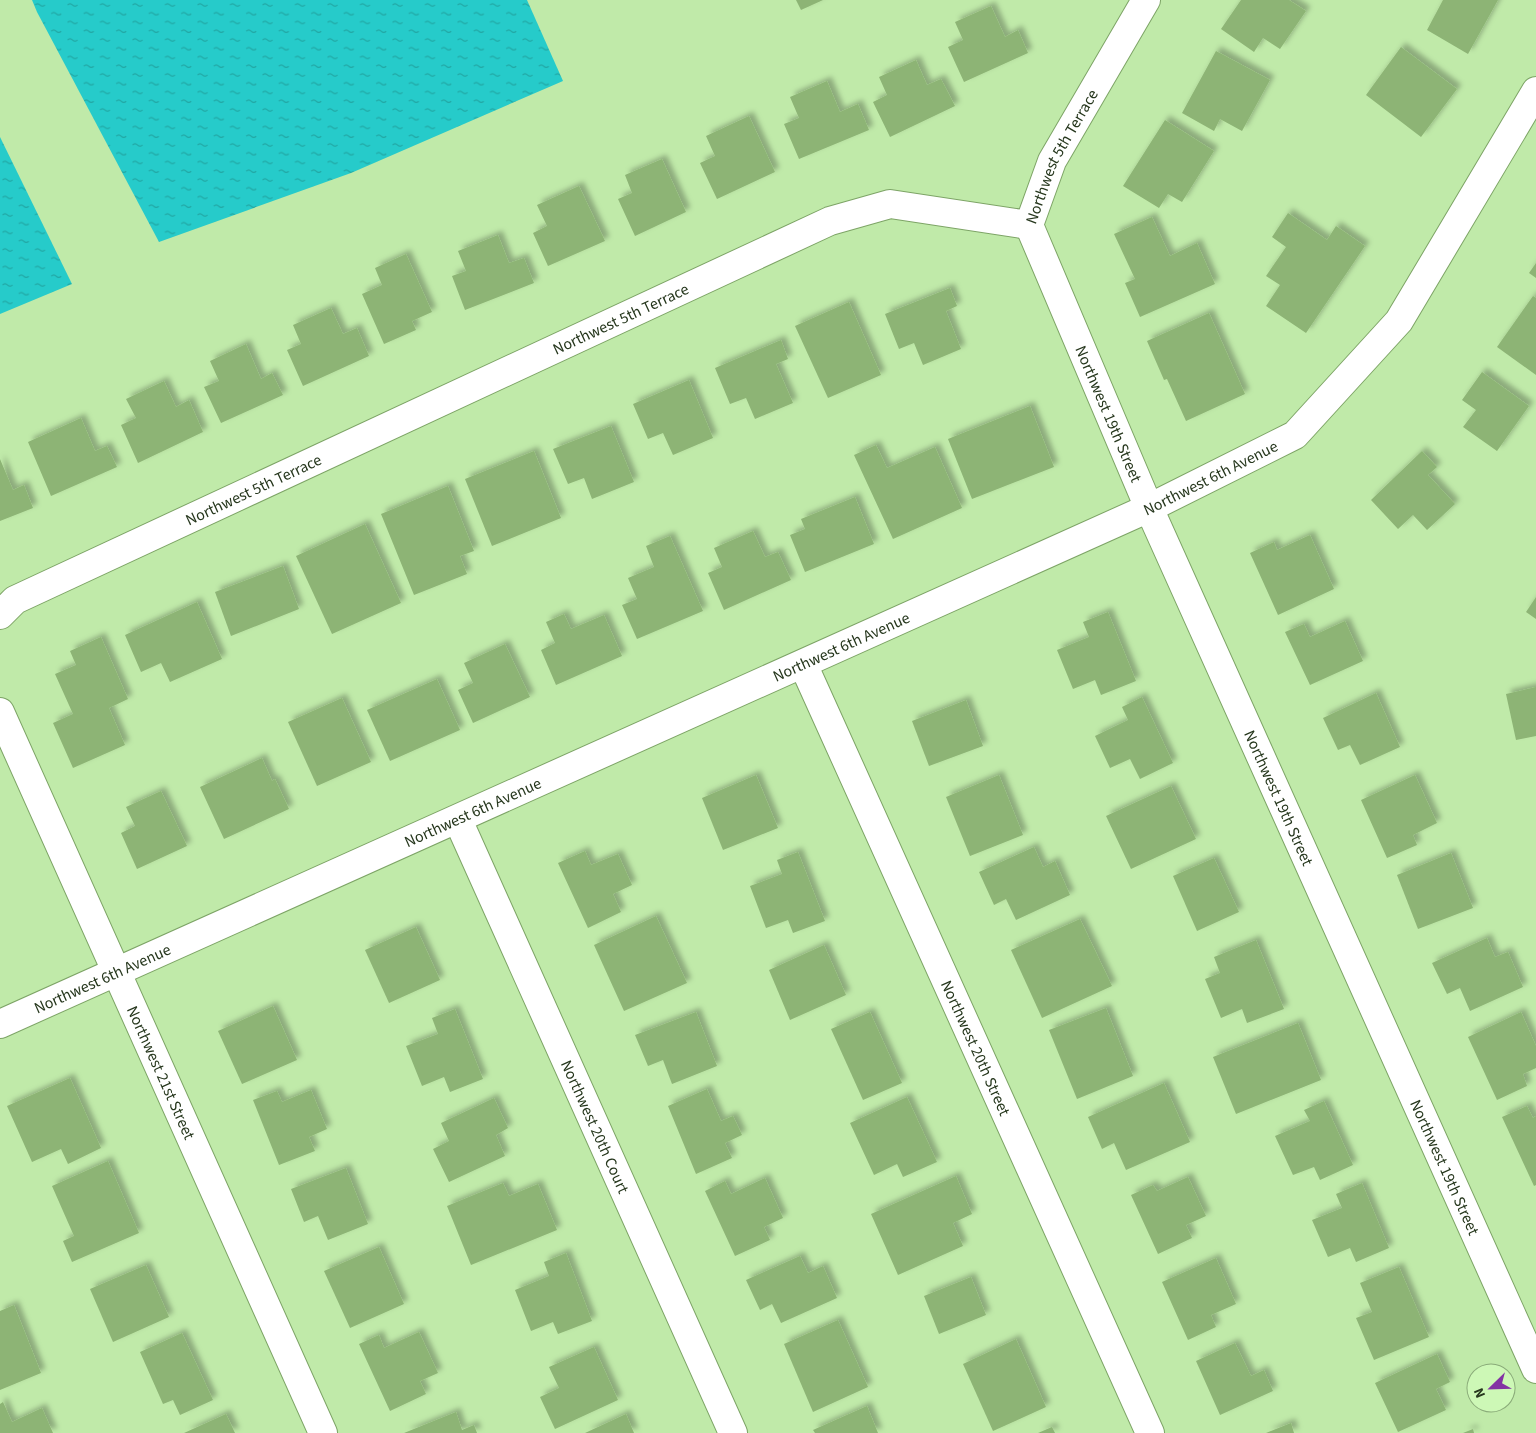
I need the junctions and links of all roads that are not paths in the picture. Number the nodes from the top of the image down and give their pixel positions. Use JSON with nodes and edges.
{"nodes":[{"id":1,"x":1146,"y":0,"type":"edge"},
{"id":2,"x":1536,"y":92,"type":"edge"},
{"id":3,"x":1029,"y":225,"type":"junction"},
{"id":4,"x":1149,"y":508,"type":"junction"},
{"id":5,"x":0,"y":615,"type":"edge"},
{"id":6,"x":803,"y":664,"type":"junction"},
{"id":7,"x":0,"y":712,"type":"edge"},
{"id":8,"x":458,"y":820,"type":"junction"},
{"id":9,"x":116,"y":973,"type":"junction"},
{"id":10,"x":0,"y":1024,"type":"edge"},
{"id":11,"x":1536,"y":1369,"type":"edge"},
{"id":12,"x":323,"y":1433,"type":"edge"},
{"id":13,"x":734,"y":1433,"type":"edge"},
{"id":14,"x":1150,"y":1433,"type":"edge"}],
"edges":[{"from":1,"to":3,"type":"street","name":"Northwest 5th Terrace"},
{"from":2,"to":4,"type":"street","name":"Northwest 6th Avenue"},
{"from":3,"to":4,"type":"street","name":"Northwest 19th Street"},
{"from":3,"to":5,"type":"street","name":"Northwest 5th Terrace"},
{"from":4,"to":6,"type":"street","name":"Northwest 6th Avenue"},
{"from":4,"to":11,"type":"street","name":"Northwest 19th Street"},
{"from":6,"to":8,"type":"street","name":"Northwest 6th Avenue"},
{"from":6,"to":14,"type":"street","name":"Northwest 20th Street"},
{"from":7,"to":9,"type":"street","name":"Northwest 21st Street"},
{"from":8,"to":9,"type":"street","name":"Northwest 6th Avenue"},
{"from":8,"to":13,"type":"street","name":"Northwest 20th Court"},
{"from":9,"to":10,"type":"street","name":"Northwest 6th Avenue"},
{"from":9,"to":12,"type":"street","name":"Northwest 21st Street"}]}
